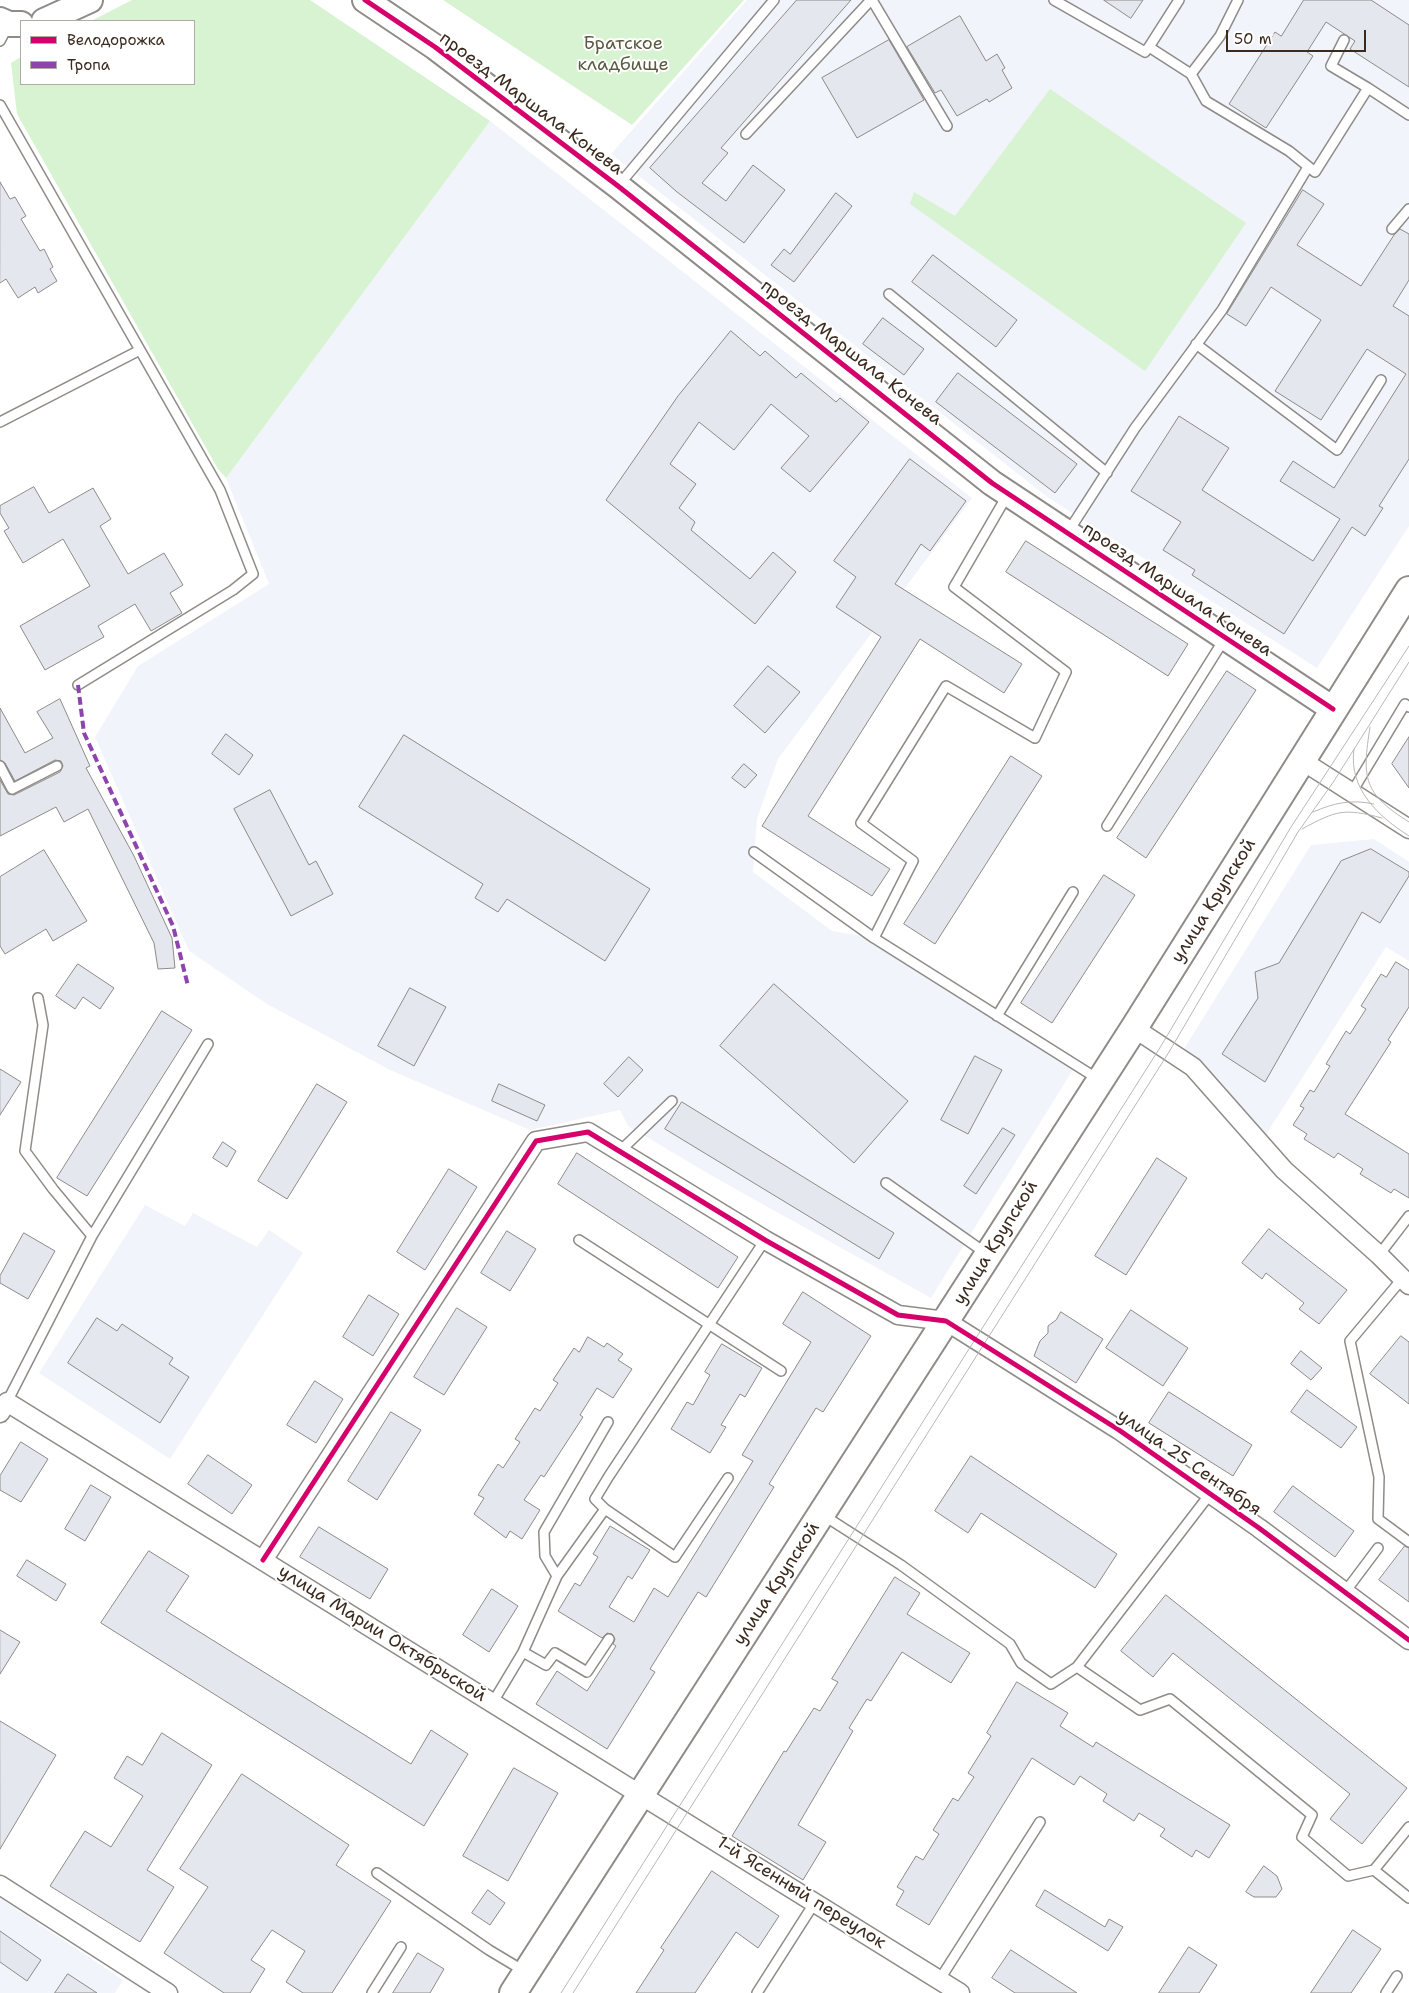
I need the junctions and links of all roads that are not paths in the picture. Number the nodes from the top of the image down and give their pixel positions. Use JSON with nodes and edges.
{"nodes":[{"id":1,"x":90,"y":0,"type":"edge"},
{"id":2,"x":365,"y":0,"type":"edge"},
{"id":3,"x":774,"y":0,"type":"edge"},
{"id":4,"x":872,"y":0,"type":"edge"},
{"id":5,"x":1054,"y":0,"type":"edge"},
{"id":6,"x":1179,"y":0,"type":"edge"},
{"id":7,"x":1238,"y":0,"type":"edge"},
{"id":8,"x":46,"y":20,"type":"edge"},
{"id":9,"x":1344,"y":40,"type":"dead end"},
{"id":10,"x":1149,"y":47,"type":"junction"},
{"id":11,"x":1192,"y":74,"type":"junction"},
{"id":12,"x":1368,"y":88,"type":"junction"},
{"id":13,"x":0,"y":106,"type":"edge"},
{"id":14,"x":1409,"y":115,"type":"edge"},
{"id":15,"x":947,"y":126,"type":"dead end"},
{"id":16,"x":746,"y":134,"type":"dead end"},
{"id":17,"x":1308,"y":167,"type":"junction"},
{"id":18,"x":618,"y":186,"type":"junction"},
{"id":19,"x":1408,"y":212,"type":"edge"},
{"id":20,"x":1392,"y":229,"type":"dead end"},
{"id":21,"x":889,"y":294,"type":"dead end"},
{"id":22,"x":1196,"y":344,"type":"junction"},
{"id":23,"x":140,"y":350,"type":"junction"},
{"id":24,"x":1381,"y":380,"type":"dead end"},
{"id":25,"x":1,"y":419,"type":"edge"},
{"id":26,"x":1107,"y":473,"type":"junction"},
{"id":27,"x":1008,"y":494,"type":"junction"},
{"id":28,"x":1068,"y":533,"type":"junction"},
{"id":29,"x":1409,"y":590,"type":"edge"},
{"id":30,"x":1226,"y":638,"type":"junction"},
{"id":31,"x":78,"y":685,"type":"dead end"},
{"id":32,"x":1409,"y":707,"type":"edge"},
{"id":33,"x":1333,"y":709,"type":"junction"},
{"id":34,"x":1302,"y":760,"type":"junction"},
{"id":35,"x":0,"y":766,"type":"edge"},
{"id":36,"x":58,"y":766,"type":"dead end"},
{"id":37,"x":1352,"y":792,"type":"junction"},
{"id":38,"x":1106,"y":826,"type":"dead end"},
{"id":39,"x":1409,"y":829,"type":"edge"},
{"id":40,"x":754,"y":852,"type":"dead end"},
{"id":41,"x":1073,"y":892,"type":"dead end"},
{"id":42,"x":874,"y":938,"type":"junction"},
{"id":43,"x":38,"y":998,"type":"dead end"},
{"id":44,"x":997,"y":1016,"type":"junction"},
{"id":45,"x":1134,"y":1028,"type":"junction"},
{"id":46,"x":208,"y":1044,"type":"dead end"},
{"id":47,"x":1100,"y":1080,"type":"junction"},
{"id":48,"x":672,"y":1101,"type":"dead end"},
{"id":49,"x":619,"y":1152,"type":"junction"},
{"id":50,"x":886,"y":1183,"type":"dead end"},
{"id":51,"x":1409,"y":1216,"type":"edge"},
{"id":52,"x":92,"y":1236,"type":"junction"},
{"id":53,"x":579,"y":1240,"type":"dead end"},
{"id":54,"x":766,"y":1240,"type":"junction"},
{"id":55,"x":987,"y":1254,"type":"junction"},
{"id":56,"x":1379,"y":1255,"type":"junction"},
{"id":57,"x":1405,"y":1282,"type":"edge"},
{"id":58,"x":946,"y":1321,"type":"junction"},
{"id":59,"x":711,"y":1326,"type":"junction"},
{"id":60,"x":781,"y":1371,"type":"dead end"},
{"id":61,"x":4,"y":1408,"type":"edge"},
{"id":62,"x":608,"y":1422,"type":"dead end"},
{"id":63,"x":728,"y":1478,"type":"dead end"},
{"id":64,"x":1210,"y":1494,"type":"junction"},
{"id":65,"x":605,"y":1509,"type":"junction"},
{"id":66,"x":823,"y":1515,"type":"junction"},
{"id":67,"x":1409,"y":1542,"type":"edge"},
{"id":68,"x":1378,"y":1548,"type":"dead end"},
{"id":69,"x":263,"y":1560,"type":"junction"},
{"id":70,"x":558,"y":1576,"type":"junction"},
{"id":71,"x":1345,"y":1592,"type":"junction"},
{"id":72,"x":609,"y":1639,"type":"dead end"},
{"id":73,"x":1409,"y":1640,"type":"edge"},
{"id":74,"x":523,"y":1652,"type":"junction"},
{"id":75,"x":1078,"y":1666,"type":"junction"},
{"id":76,"x":493,"y":1702,"type":"junction"},
{"id":77,"x":641,"y":1794,"type":"junction"},
{"id":78,"x":1040,"y":1822,"type":"dead end"},
{"id":79,"x":1409,"y":1827,"type":"edge"},
{"id":80,"x":1374,"y":1870,"type":"junction"},
{"id":81,"x":377,"y":1872,"type":"dead end"},
{"id":82,"x":0,"y":1885,"type":"edge"},
{"id":83,"x":1409,"y":1898,"type":"edge"},
{"id":84,"x":815,"y":1902,"type":"junction"},
{"id":85,"x":401,"y":1947,"type":"dead end"},
{"id":86,"x":1397,"y":1976,"type":"dead end"},
{"id":87,"x":940,"y":1979,"type":"junction"},
{"id":88,"x":520,"y":1983,"type":"edge"},
{"id":89,"x":168,"y":1993,"type":"edge"},
{"id":90,"x":372,"y":1993,"type":"edge"},
{"id":91,"x":756,"y":1993,"type":"edge"},
{"id":92,"x":960,"y":1993,"type":"edge"},
{"id":93,"x":1386,"y":1993,"type":"edge"}],
"edges":[{"from":1,"to":8,"type":"street"},
{"from":2,"to":18,"type":"street","name":"проезд Маршала Конева"},
{"from":3,"to":18,"type":"lane"},
{"from":4,"to":15,"type":"lane"},
{"from":4,"to":16,"type":"lane"},
{"from":5,"to":10,"type":"lane"},
{"from":6,"to":10,"type":"lane"},
{"from":7,"to":11,"type":"lane"},
{"from":9,"to":12,"type":"lane"},
{"from":10,"to":11,"type":"lane"},
{"from":11,"to":17,"type":"lane"},
{"from":12,"to":14,"type":"lane"},
{"from":12,"to":17,"type":"lane"},
{"from":13,"to":23,"type":"lane"},
{"from":17,"to":22,"type":"lane"},
{"from":18,"to":27,"type":"street","name":"проезд Маршала Конева"},
{"from":19,"to":20,"type":"lane"},
{"from":21,"to":26,"type":"lane"},
{"from":22,"to":24,"type":"lane"},
{"from":22,"to":26,"type":"lane"},
{"from":23,"to":25,"type":"lane"},
{"from":23,"to":31,"type":"lane"},
{"from":26,"to":28,"type":"lane"},
{"from":27,"to":28,"type":"street","name":"проезд Маршала Конева"},
{"from":27,"to":42,"type":"lane"},
{"from":28,"to":30,"type":"street","name":"проезд Маршала Конева"},
{"from":29,"to":33,"type":"main road","name":"улица Крупской"},
{"from":30,"to":33,"type":"street","name":"проезд Маршала Конева"},
{"from":30,"to":38,"type":"lane"},
{"from":32,"to":37,"type":"lane"},
{"from":33,"to":34,"type":"main road","name":"улица Крупской"},
{"from":34,"to":37,"type":"street"},
{"from":34,"to":45,"type":"main road","name":"улица Крупской"},
{"from":35,"to":36,"type":"lane"},
{"from":37,"to":39,"type":"street"},
{"from":40,"to":42,"type":"lane"},
{"from":41,"to":44,"type":"lane"},
{"from":42,"to":44,"type":"lane"},
{"from":43,"to":52,"type":"lane"},
{"from":44,"to":47,"type":"lane"},
{"from":45,"to":47,"type":"main road","name":"улица Крупской"},
{"from":45,"to":56,"type":"street"},
{"from":46,"to":52,"type":"lane"},
{"from":47,"to":55,"type":"main road","name":"улица Крупской"},
{"from":48,"to":49,"type":"lane"},
{"from":49,"to":54,"type":"street"},
{"from":49,"to":69,"type":"street"},
{"from":50,"to":55,"type":"lane"},
{"from":51,"to":56,"type":"lane"},
{"from":52,"to":61,"type":"lane"},
{"from":53,"to":59,"type":"lane"},
{"from":54,"to":58,"type":"street"},
{"from":54,"to":59,"type":"lane"},
{"from":55,"to":58,"type":"main road","name":"улица Крупской"},
{"from":56,"to":57,"type":"street"},
{"from":57,"to":67,"type":"lane"},
{"from":58,"to":64,"type":"street","name":"улица 25 Сентября"},
{"from":58,"to":66,"type":"main road","name":"улица Крупской"},
{"from":59,"to":60,"type":"lane"},
{"from":59,"to":65,"type":"lane"},
{"from":61,"to":69,"type":"street","name":"улица Марии Октябрьской"},
{"from":62,"to":70,"type":"lane"},
{"from":63,"to":65,"type":"lane"},
{"from":64,"to":71,"type":"street","name":"улица 25 Сентября"},
{"from":64,"to":75,"type":"lane"},
{"from":65,"to":70,"type":"lane"},
{"from":66,"to":75,"type":"lane"},
{"from":66,"to":77,"type":"main road","name":"улица Крупской"},
{"from":68,"to":71,"type":"lane"},
{"from":69,"to":76,"type":"street","name":"улица Марии Октябрьской"},
{"from":70,"to":74,"type":"lane"},
{"from":71,"to":73,"type":"street","name":"улица 25 Сентября"},
{"from":72,"to":74,"type":"lane"},
{"from":74,"to":76,"type":"lane"},
{"from":75,"to":80,"type":"lane"},
{"from":76,"to":77,"type":"street","name":"улица Марии Октябрьской"},
{"from":77,"to":84,"type":"street","name":"1-й Ясенный переулок"},
{"from":77,"to":88,"type":"main road","name":"улица Крупской"},
{"from":78,"to":87,"type":"lane"},
{"from":79,"to":80,"type":"lane"},
{"from":80,"to":83,"type":"lane"},
{"from":81,"to":88,"type":"lane"},
{"from":82,"to":89,"type":"street"},
{"from":84,"to":87,"type":"street","name":"1-й Ясенный переулок"},
{"from":84,"to":91,"type":"lane"},
{"from":85,"to":90,"type":"lane"},
{"from":86,"to":93,"type":"lane"},
{"from":87,"to":92,"type":"street","name":"1-й Ясенный переулок"}]}
